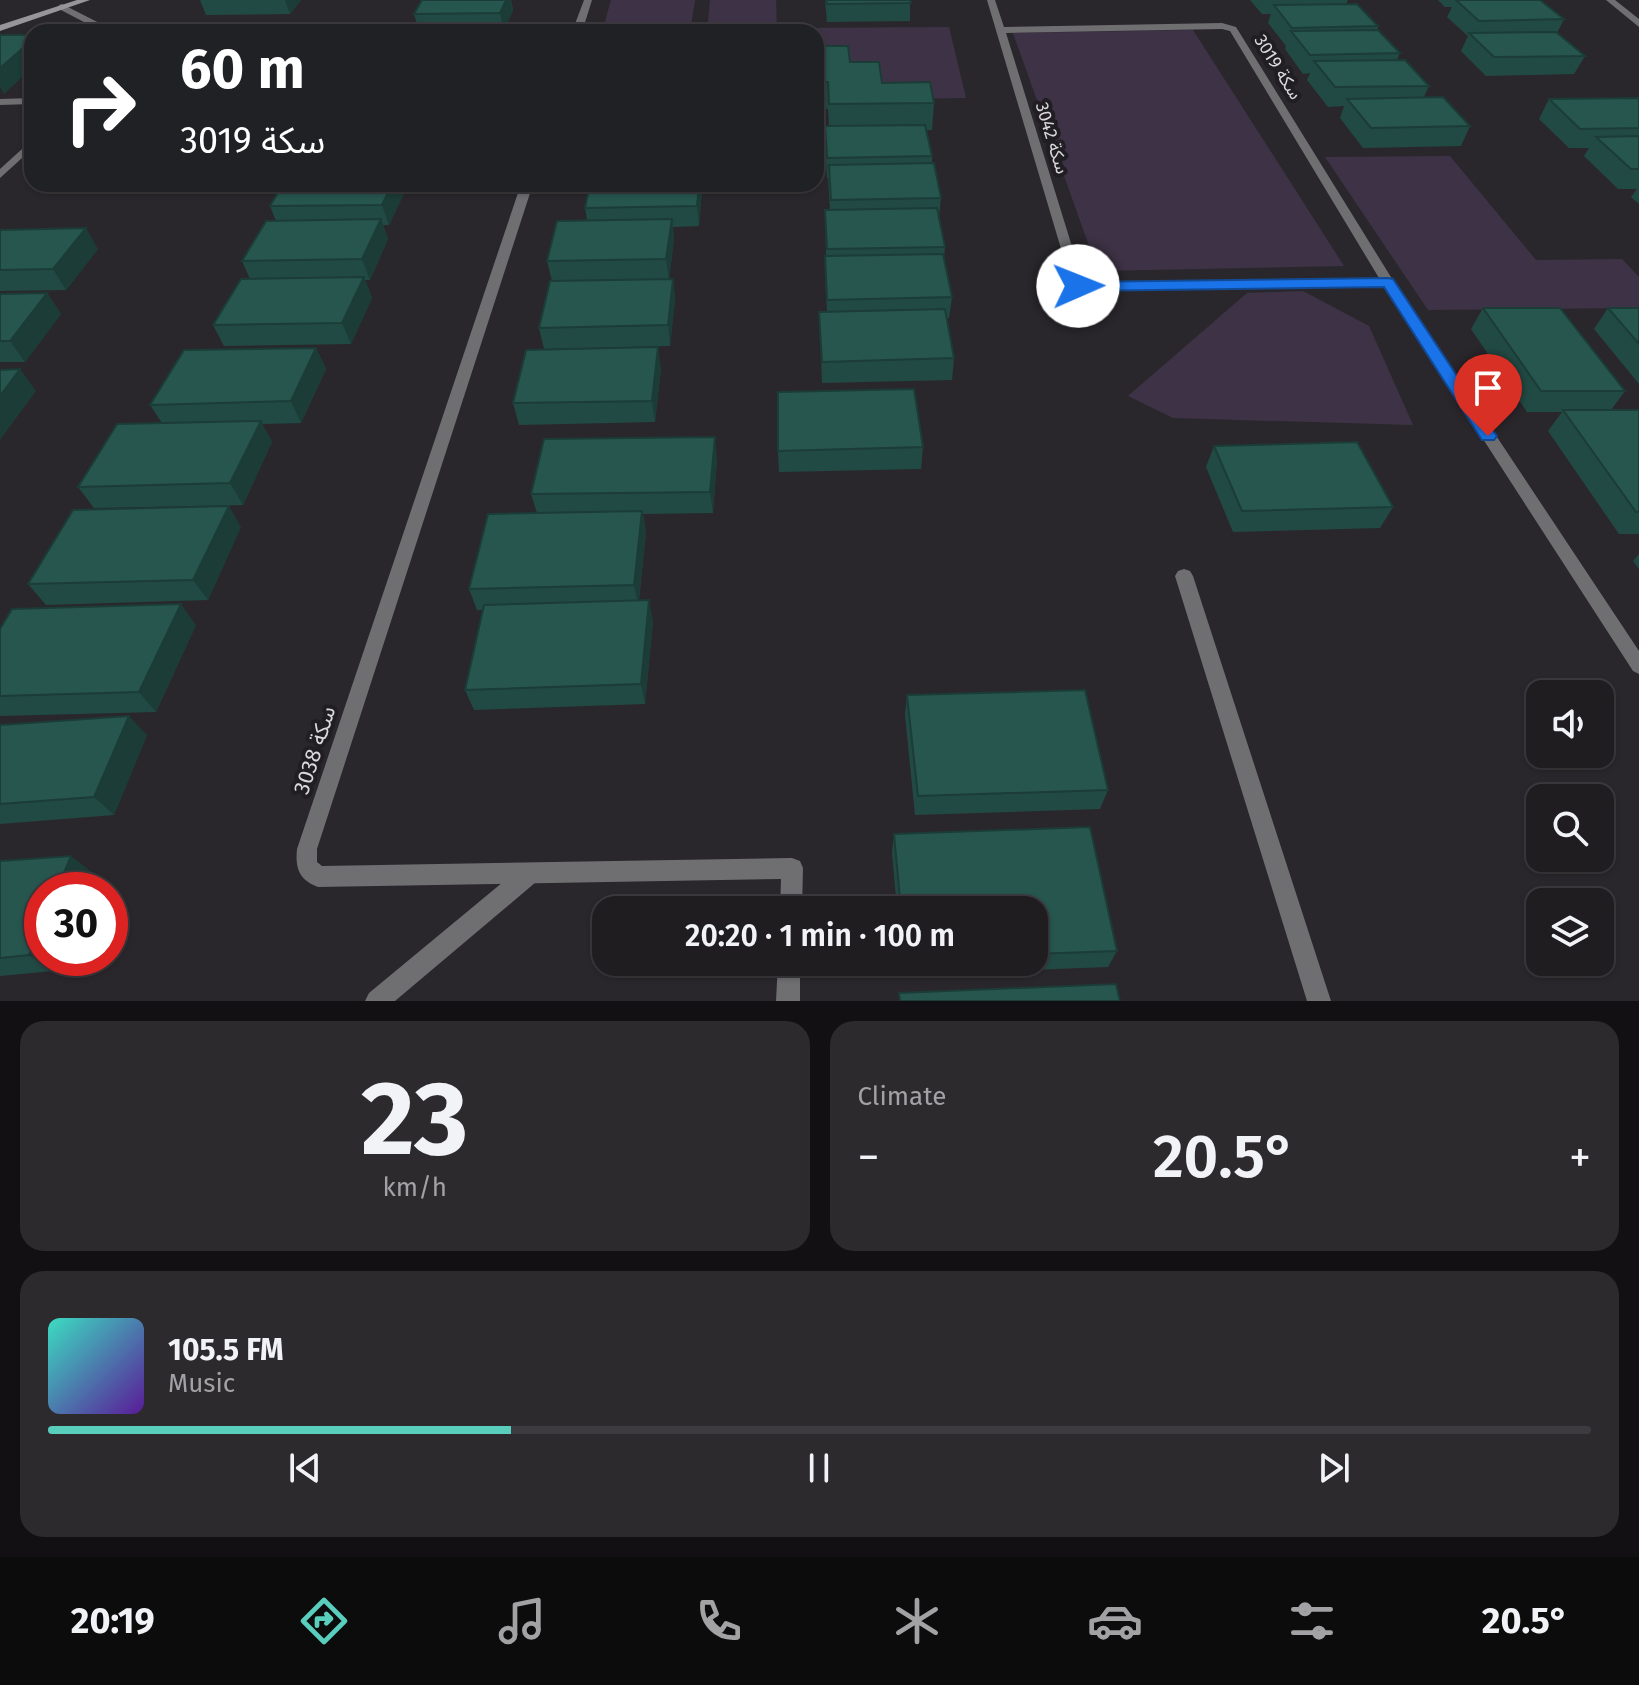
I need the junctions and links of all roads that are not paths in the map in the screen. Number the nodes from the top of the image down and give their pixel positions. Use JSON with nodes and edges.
{"nodes":[{"id":1,"x":86,"y":0,"type":"edge"},
{"id":2,"x":588,"y":0,"type":"edge"},
{"id":3,"x":991,"y":0,"type":"edge"},
{"id":4,"x":1610,"y":0,"type":"edge"},
{"id":5,"x":62,"y":7,"type":"junction"},
{"id":6,"x":95,"y":24,"type":"edge"},
{"id":7,"x":580,"y":24,"type":"edge"},
{"id":8,"x":1639,"y":24,"type":"edge"},
{"id":9,"x":0,"y":28,"type":"edge"},
{"id":10,"x":1000,"y":30,"type":"junction"},
{"id":11,"x":24,"y":101,"type":"edge"},
{"id":12,"x":0,"y":102,"type":"edge"},
{"id":13,"x":24,"y":151,"type":"edge"},
{"id":14,"x":0,"y":175,"type":"edge"},
{"id":15,"x":524,"y":192,"type":"edge"},
{"id":16,"x":1388,"y":282,"type":"junction"},
{"id":17,"x":1184,"y":576,"type":"dead end"},
{"id":18,"x":1639,"y":666,"type":"edge"},
{"id":19,"x":528,"y":875,"type":"junction"},
{"id":20,"x":791,"y":896,"type":"edge"},
{"id":21,"x":789,"y":976,"type":"edge"},
{"id":22,"x":377,"y":1001,"type":"edge"},
{"id":23,"x":788,"y":1001,"type":"edge"},
{"id":24,"x":1319,"y":1001,"type":"edge"}],
"edges":[{"from":1,"to":5,"type":"main road"},
{"from":2,"to":7,"type":"street"},
{"from":3,"to":10,"type":"street","name":"سكة 3042"},
{"from":4,"to":8,"type":"street"},
{"from":5,"to":6,"type":"street"},
{"from":5,"to":9,"type":"main road"},
{"from":10,"to":16,"type":"street","name":"سكة 3019"},
{"from":10,"to":16,"type":"street","name":"سكة 3042"},
{"from":11,"to":12,"type":"street"},
{"from":13,"to":14,"type":"street"},
{"from":15,"to":19,"type":"street","name":"سكة 3038"},
{"from":16,"to":18,"type":"street","name":"سكة 3019"},
{"from":17,"to":24,"type":"street"},
{"from":19,"to":20,"type":"street","name":"سكة 3038"},
{"from":19,"to":22,"type":"street"},
{"from":21,"to":23,"type":"street"}]}
